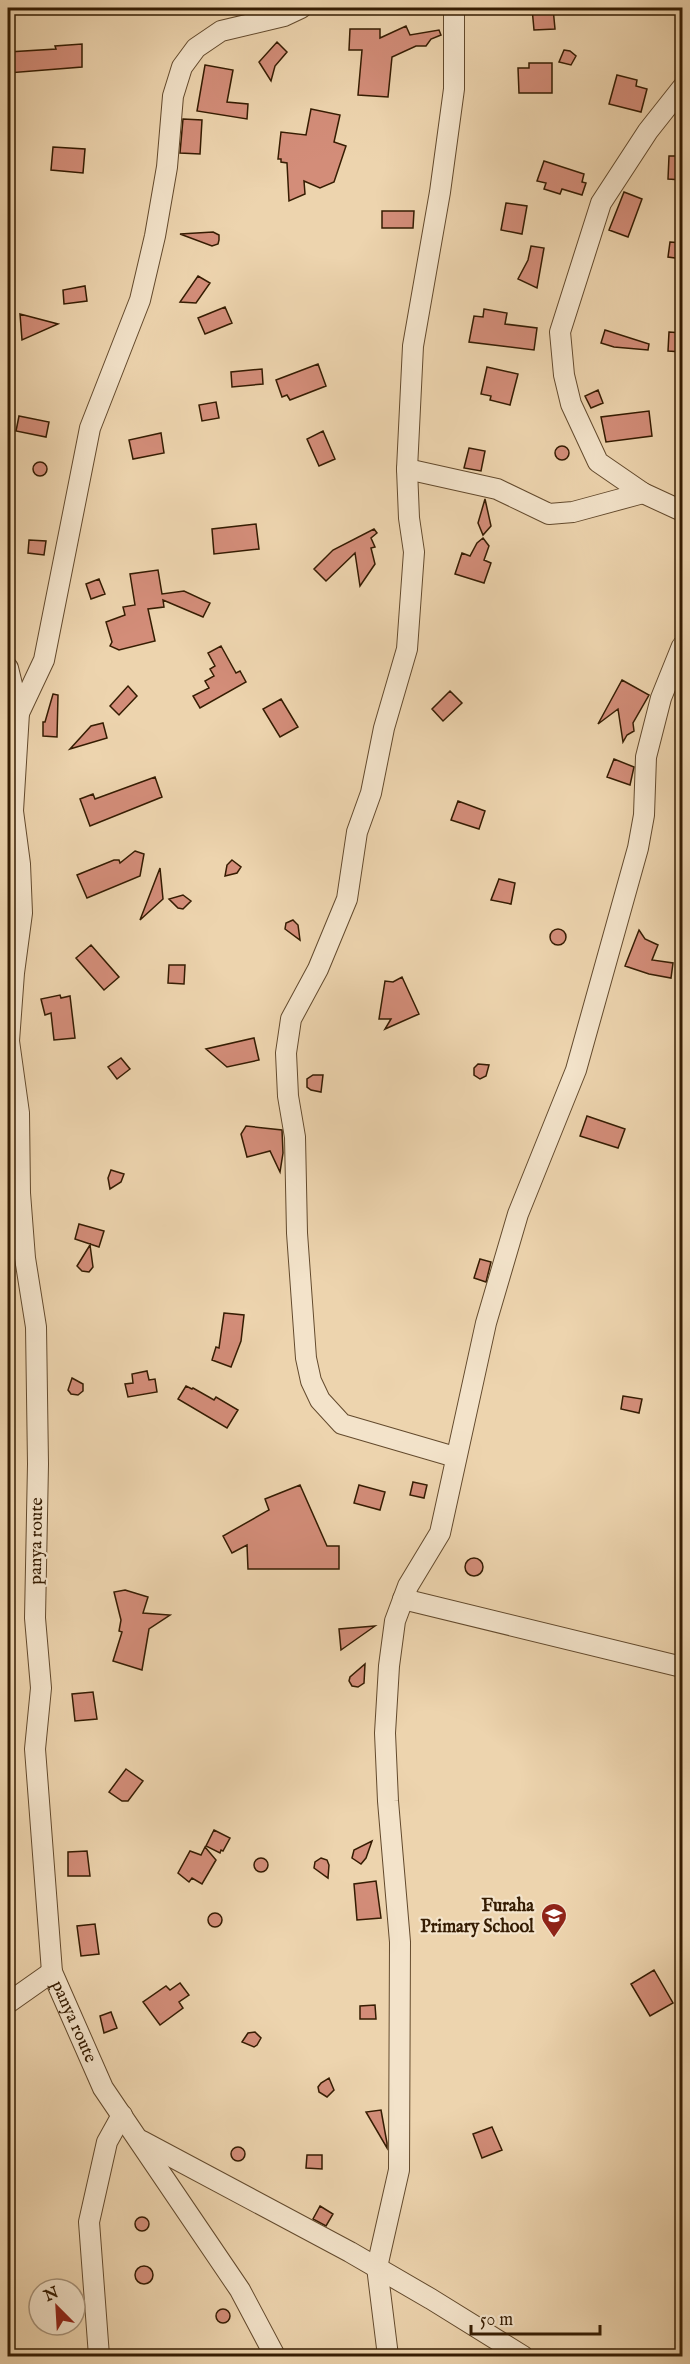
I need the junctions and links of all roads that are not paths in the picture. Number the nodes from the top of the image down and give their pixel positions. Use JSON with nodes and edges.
{"nodes":[{"id":1,"x":301,"y":8,"type":"edge"},
{"id":2,"x":454,"y":8,"type":"edge"},
{"id":3,"x":682,"y":88,"type":"edge"},
{"id":4,"x":407,"y":469,"type":"junction"},
{"id":5,"x":643,"y":493,"type":"junction"},
{"id":6,"x":682,"y":511,"type":"edge"},
{"id":7,"x":682,"y":646,"type":"edge"},
{"id":8,"x":8,"y":668,"type":"edge"},
{"id":9,"x":19,"y":712,"type":"junction"},
{"id":10,"x":455,"y":1457,"type":"junction"},
{"id":11,"x":404,"y":1599,"type":"junction"},
{"id":12,"x":682,"y":1667,"type":"edge"},
{"id":13,"x":52,"y":1972,"type":"junction"},
{"id":14,"x":8,"y":2003,"type":"edge"},
{"id":15,"x":122,"y":2115,"type":"junction"},
{"id":16,"x":139,"y":2139,"type":"junction"},
{"id":17,"x":377,"y":2267,"type":"junction"},
{"id":18,"x":99,"y":2356,"type":"edge"},
{"id":19,"x":275,"y":2356,"type":"edge"},
{"id":20,"x":388,"y":2356,"type":"edge"},
{"id":21,"x":523,"y":2356,"type":"edge"}],
"edges":[{"from":1,"to":9,"type":"street"},
{"from":2,"to":4,"type":"street"},
{"from":3,"to":5,"type":"street"},
{"from":4,"to":5,"type":"street"},
{"from":4,"to":10,"type":"street"},
{"from":5,"to":6,"type":"street"},
{"from":7,"to":10,"type":"street"},
{"from":8,"to":9,"type":"street","name":"panya route"},
{"from":9,"to":13,"type":"street","name":"panya route"},
{"from":10,"to":11,"type":"street"},
{"from":11,"to":12,"type":"street"},
{"from":11,"to":17,"type":"street"},
{"from":13,"to":14,"type":"street"},
{"from":13,"to":15,"type":"street","name":"panya route"},
{"from":15,"to":16,"type":"street","name":"panya route"},
{"from":15,"to":18,"type":"street"},
{"from":16,"to":17,"type":"street"},
{"from":16,"to":19,"type":"street","name":"panya route"},
{"from":17,"to":20,"type":"street"},
{"from":17,"to":21,"type":"street"}]}
